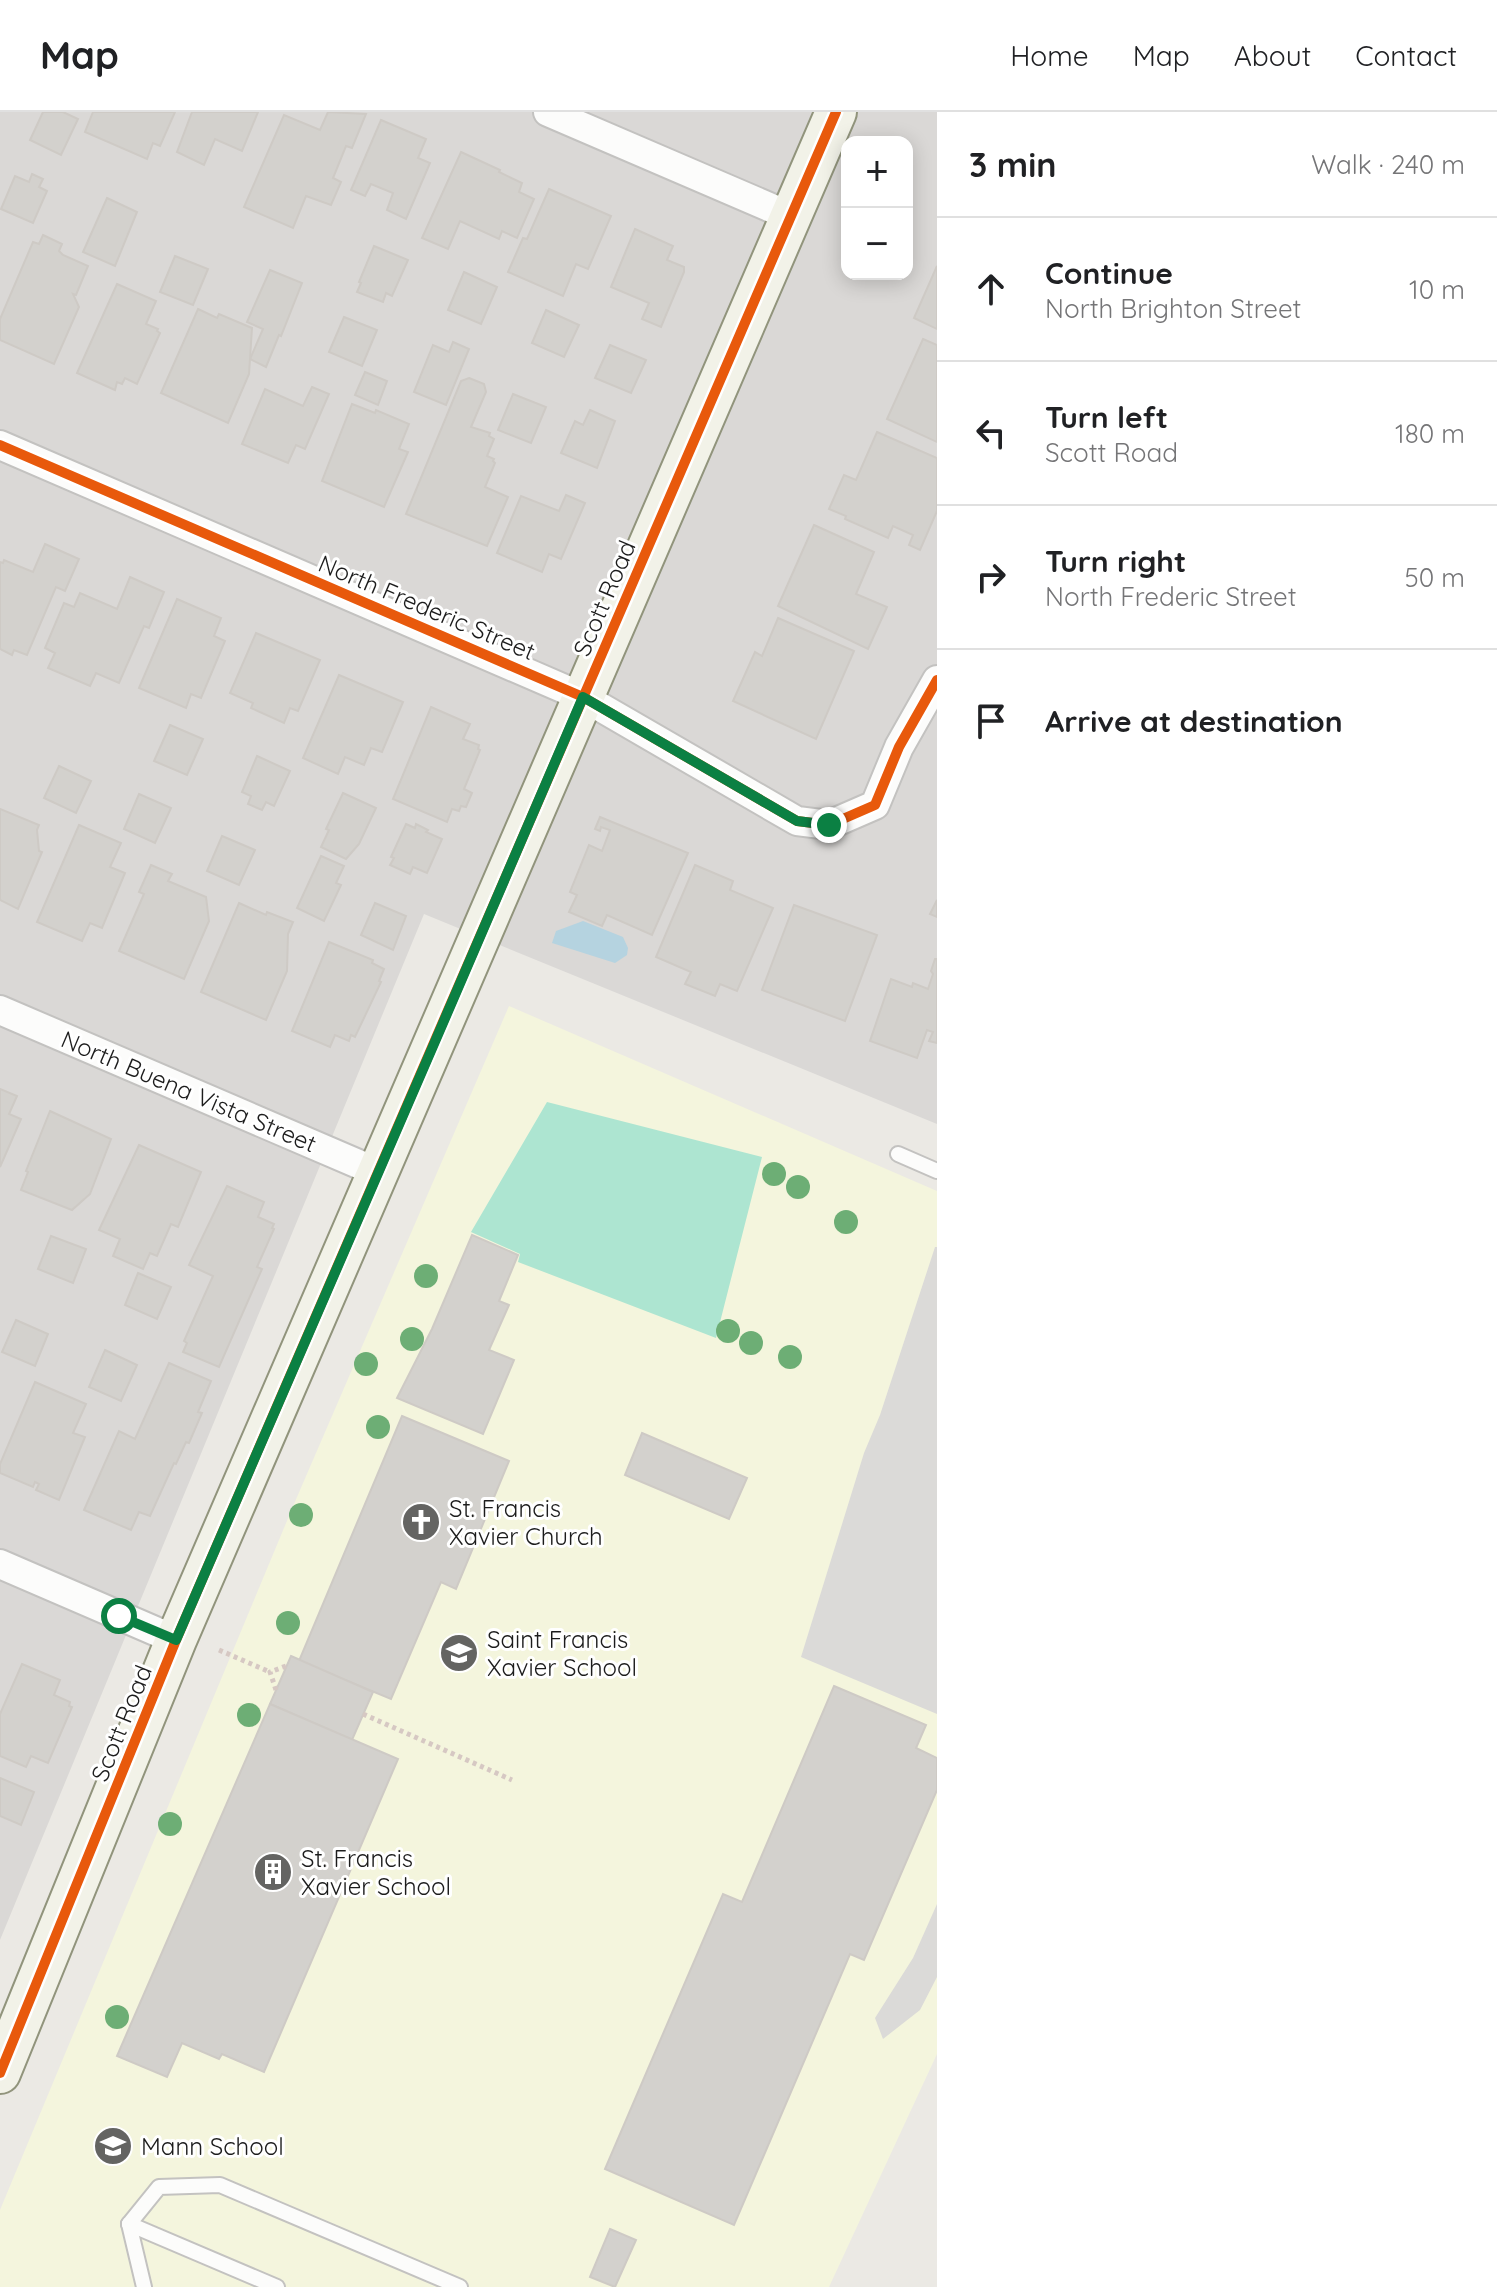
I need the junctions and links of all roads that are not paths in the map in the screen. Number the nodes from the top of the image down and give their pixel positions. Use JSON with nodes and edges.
{"nodes":[{"id":1,"x":548,"y":112,"type":"edge"},
{"id":2,"x":836,"y":112,"type":"edge"},
{"id":3,"x":790,"y":216,"type":"junction"},
{"id":4,"x":0,"y":445,"type":"edge"},
{"id":5,"x":937,"y":680,"type":"edge"},
{"id":6,"x":583,"y":697,"type":"junction"},
{"id":7,"x":0,"y":1010,"type":"edge"},
{"id":8,"x":898,"y":1154,"type":"dead end"},
{"id":9,"x":937,"y":1171,"type":"edge"},
{"id":10,"x":377,"y":1172,"type":"junction"},
{"id":11,"x":0,"y":1564,"type":"edge"},
{"id":12,"x":176,"y":1640,"type":"junction"},
{"id":13,"x":0,"y":2073,"type":"edge"},
{"id":14,"x":129,"y":2224,"type":"junction"},
{"id":15,"x":144,"y":2287,"type":"edge"},
{"id":16,"x":277,"y":2287,"type":"edge"},
{"id":17,"x":460,"y":2287,"type":"edge"}],
"edges":[{"from":1,"to":3,"type":"street"},
{"from":2,"to":3,"type":"street","name":"Scott Road"},
{"from":3,"to":6,"type":"street","name":"Scott Road"},
{"from":4,"to":6,"type":"street","name":"North Frederic Street"},
{"from":5,"to":6,"type":"street","name":"North Frederic Street"},
{"from":6,"to":10,"type":"street","name":"Scott Road"},
{"from":7,"to":10,"type":"street","name":"North Buena Vista Street"},
{"from":8,"to":9,"type":"lane"},
{"from":10,"to":12,"type":"street","name":"Scott Road"},
{"from":11,"to":12,"type":"street"},
{"from":12,"to":13,"type":"street","name":"Scott Road"},
{"from":14,"to":15,"type":"lane"},
{"from":14,"to":16,"type":"lane"},
{"from":14,"to":17,"type":"lane"}]}
